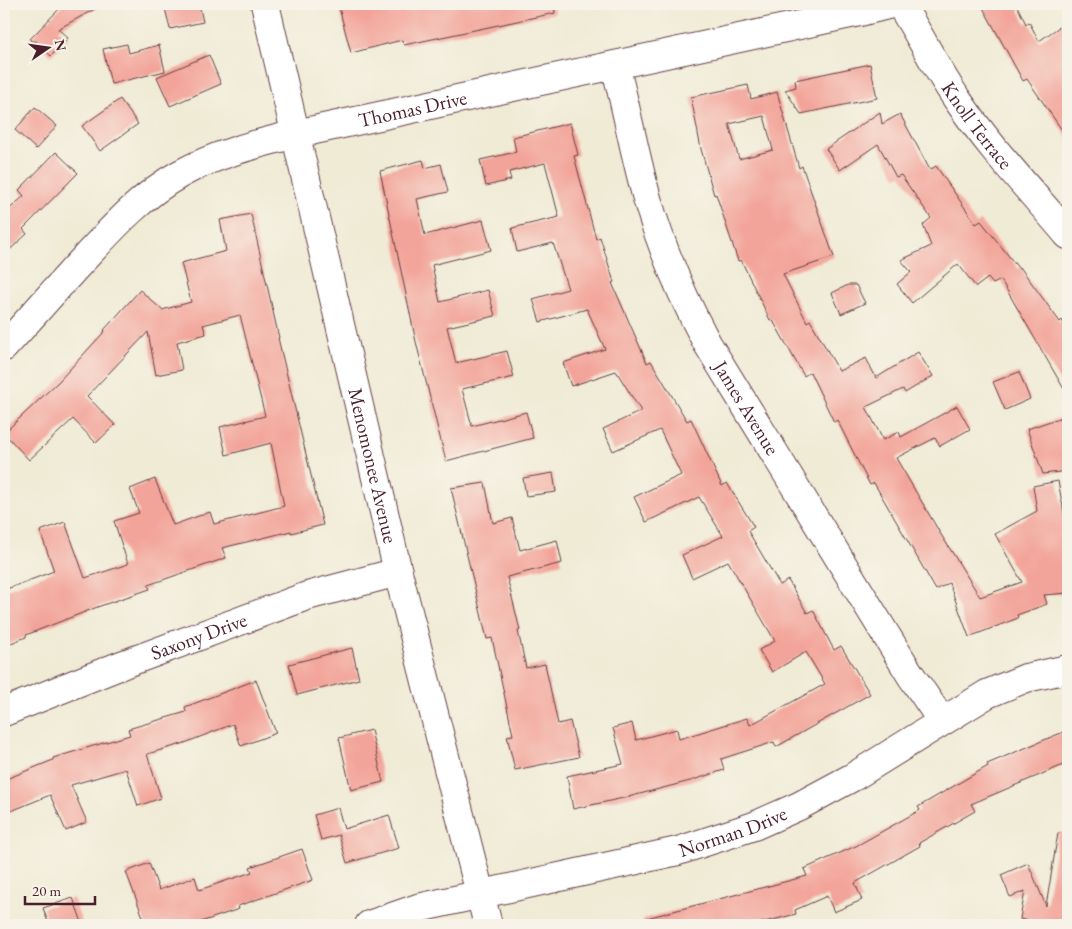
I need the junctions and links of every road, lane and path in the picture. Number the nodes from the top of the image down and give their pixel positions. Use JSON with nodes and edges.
{"nodes":[{"id":1,"x":265,"y":4,"type":"edge"},
{"id":2,"x":892,"y":4,"type":"edge"},
{"id":3,"x":900,"y":4,"type":"edge"},
{"id":4,"x":616,"y":65,"type":"junction"},
{"id":5,"x":296,"y":134,"type":"junction"},
{"id":6,"x":1068,"y":235,"type":"edge"},
{"id":7,"x":4,"y":347,"type":"edge"},
{"id":8,"x":398,"y":572,"type":"junction"},
{"id":9,"x":1068,"y":669,"type":"edge"},
{"id":10,"x":4,"y":712,"type":"edge"},
{"id":11,"x":942,"y":721,"type":"junction"},
{"id":12,"x":481,"y":895,"type":"junction"},
{"id":13,"x":370,"y":925,"type":"edge"},
{"id":14,"x":488,"y":925,"type":"edge"}],
"edges":[{"from":1,"to":5,"type":"street","name":"Menomonee Avenue"},
{"from":2,"to":4,"type":"street","name":"Thomas Drive"},
{"from":3,"to":6,"type":"street","name":"Knoll Terrace"},
{"from":4,"to":5,"type":"street","name":"Thomas Drive"},
{"from":4,"to":11,"type":"street","name":"James Avenue"},
{"from":5,"to":7,"type":"street","name":"Thomas Drive"},
{"from":5,"to":8,"type":"street","name":"Menomonee Avenue"},
{"from":8,"to":10,"type":"street","name":"Saxony Drive"},
{"from":8,"to":12,"type":"street","name":"Menomonee Avenue"},
{"from":9,"to":11,"type":"street","name":"Norman Drive"},
{"from":11,"to":12,"type":"street","name":"Norman Drive"},
{"from":12,"to":13,"type":"street","name":"Norman Drive"},
{"from":12,"to":14,"type":"street","name":"Menomonee Avenue"}]}
